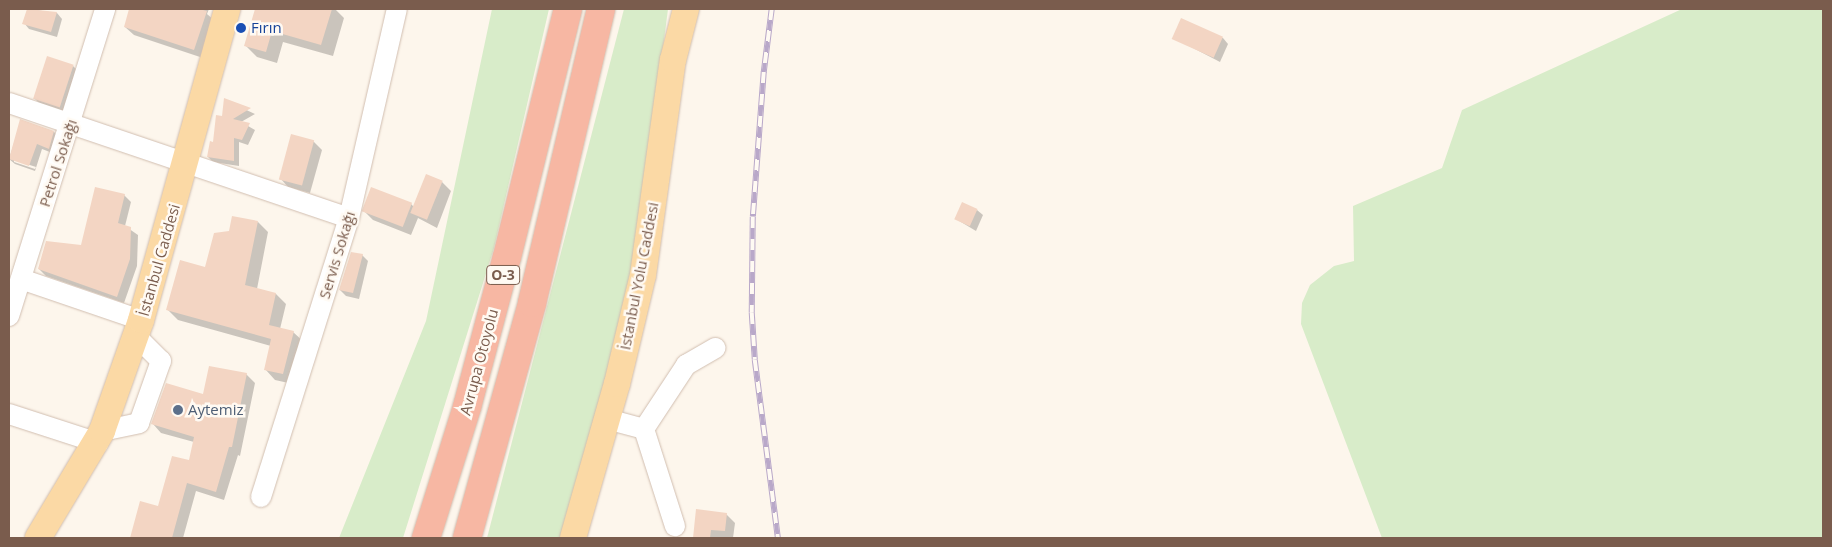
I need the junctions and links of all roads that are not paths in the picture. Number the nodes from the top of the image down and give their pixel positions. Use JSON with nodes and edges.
{"nodes":[{"id":1,"x":105,"y":9,"type":"edge"},
{"id":2,"x":227,"y":9,"type":"edge"},
{"id":3,"x":397,"y":9,"type":"edge"},
{"id":4,"x":568,"y":9,"type":"edge"},
{"id":5,"x":601,"y":9,"type":"edge"},
{"id":6,"x":686,"y":9,"type":"edge"},
{"id":7,"x":9,"y":103,"type":"edge"},
{"id":8,"x":70,"y":125,"type":"junction"},
{"id":9,"x":187,"y":163,"type":"junction"},
{"id":10,"x":349,"y":218,"type":"junction"},
{"id":11,"x":21,"y":279,"type":"junction"},
{"id":12,"x":9,"y":316,"type":"edge"},
{"id":13,"x":139,"y":328,"type":"junction"},
{"id":14,"x":715,"y":348,"type":"dead end"},
{"id":15,"x":9,"y":414,"type":"edge"},
{"id":16,"x":607,"y":420,"type":"junction"},
{"id":17,"x":644,"y":429,"type":"junction"},
{"id":18,"x":100,"y":437,"type":"junction"},
{"id":19,"x":261,"y":496,"type":"dead end"},
{"id":20,"x":61,"y":501,"type":"junction"},
{"id":21,"x":675,"y":526,"type":"dead end"},
{"id":22,"x":31,"y":538,"type":"edge"},
{"id":23,"x":38,"y":538,"type":"edge"},
{"id":24,"x":426,"y":538,"type":"edge"},
{"id":25,"x":466,"y":538,"type":"edge"},
{"id":26,"x":573,"y":538,"type":"edge"}],
"edges":[{"from":1,"to":8,"type":"street","name":"Petrol Sokağı"},
{"from":2,"to":9,"type":"main road","name":"İstanbul Caddesi"},
{"from":3,"to":10,"type":"street","name":"Servis Sokağı"},
{"from":4,"to":24,"type":"highway","name":"Avrupa Otoyolu","number":"O-3"},
{"from":5,"to":25,"type":"highway","number":"O-3"},
{"from":6,"to":16,"type":"main road","name":"İstanbul Yolu Caddesi"},
{"from":7,"to":8,"type":"street"},
{"from":8,"to":9,"type":"street"},
{"from":8,"to":11,"type":"street","name":"Petrol Sokağı"},
{"from":9,"to":10,"type":"street"},
{"from":9,"to":13,"type":"main road","name":"İstanbul Caddesi"},
{"from":10,"to":19,"type":"street","name":"Servis Sokağı"},
{"from":11,"to":12,"type":"street","name":"Petrol Sokağı"},
{"from":11,"to":13,"type":"street"},
{"from":13,"to":18,"type":"main road","name":"İstanbul Caddesi"},
{"from":14,"to":17,"type":"street"},
{"from":15,"to":18,"type":"street"},
{"from":16,"to":17,"type":"street"},
{"from":16,"to":26,"type":"main road","name":"İstanbul Yolu Caddesi"},
{"from":17,"to":21,"type":"street"},
{"from":18,"to":20,"type":"main road","name":"İstanbul Caddesi"},
{"from":20,"to":22,"type":"main road","name":"İstanbul Caddesi"},
{"from":20,"to":23,"type":"main road","name":"İstanbul Caddesi"}]}
